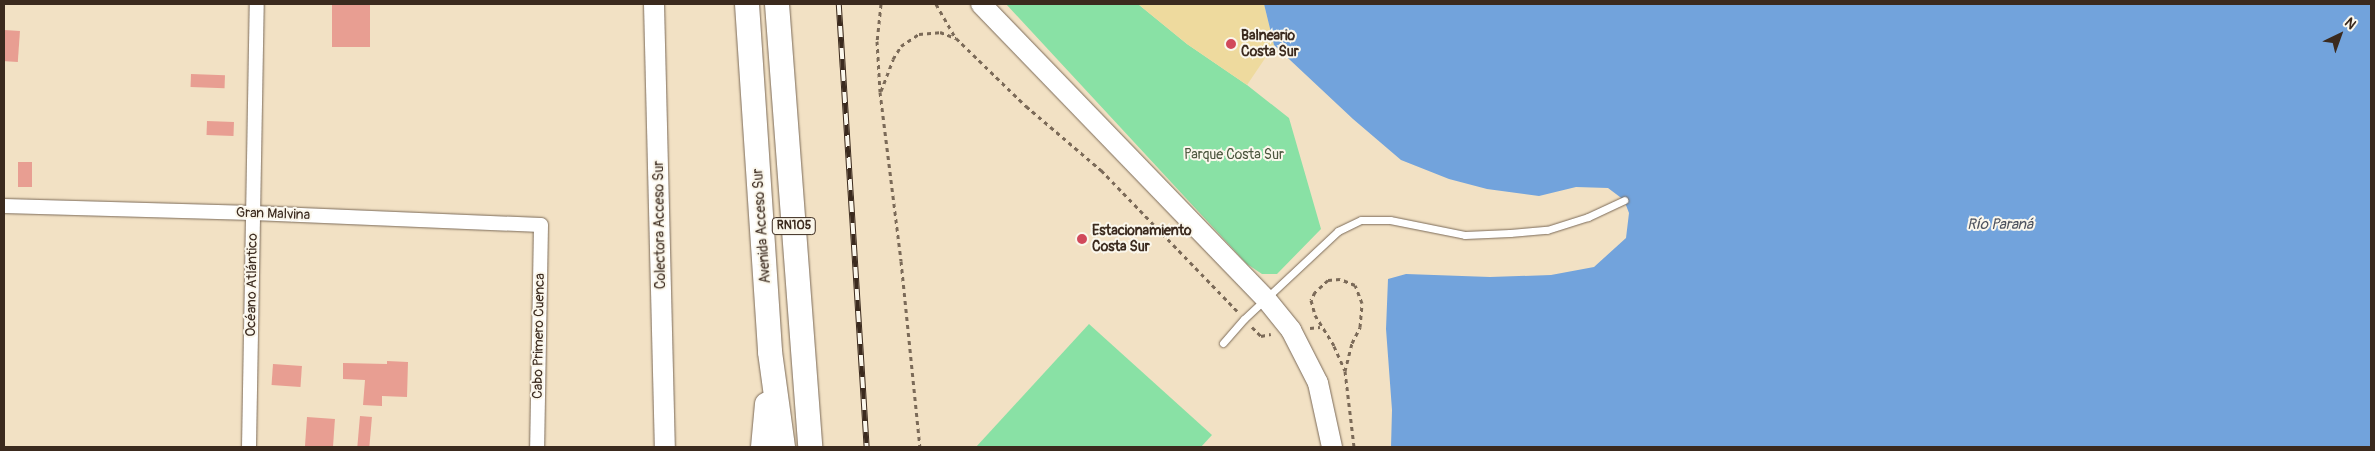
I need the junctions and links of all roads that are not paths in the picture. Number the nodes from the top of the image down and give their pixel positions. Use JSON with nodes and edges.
{"nodes":[{"id":1,"x":257,"y":4,"type":"edge"},
{"id":2,"x":654,"y":4,"type":"edge"},
{"id":3,"x":746,"y":4,"type":"edge"},
{"id":4,"x":778,"y":4,"type":"edge"},
{"id":5,"x":981,"y":4,"type":"edge"},
{"id":6,"x":1624,"y":200,"type":"dead end"},
{"id":7,"x":4,"y":206,"type":"edge"},
{"id":8,"x":253,"y":213,"type":"junction"},
{"id":9,"x":541,"y":225,"type":"joint"},
{"id":10,"x":1266,"y":299,"type":"junction"},
{"id":11,"x":1223,"y":343,"type":"dead end"},
{"id":12,"x":770,"y":352,"type":"junction"},
{"id":13,"x":249,"y":447,"type":"edge"},
{"id":14,"x":537,"y":447,"type":"edge"},
{"id":15,"x":665,"y":447,"type":"edge"},
{"id":16,"x":763,"y":447,"type":"edge"},
{"id":17,"x":783,"y":447,"type":"edge"},
{"id":18,"x":810,"y":447,"type":"edge"},
{"id":19,"x":1332,"y":447,"type":"edge"}],
"edges":[{"from":1,"to":8,"type":"street","name":"Océano Atlántico"},
{"from":2,"to":15,"type":"main road","name":"Colectora Acceso Sur"},
{"from":3,"to":12,"type":"highway","name":"Avenida Acceso Sur","number":"RN105"},
{"from":4,"to":18,"type":"highway","number":"RN105"},
{"from":5,"to":10,"type":"main road"},
{"from":6,"to":10,"type":"lane"},
{"from":7,"to":8,"type":"street","name":"Gran Malvina"},
{"from":8,"to":9,"type":"street","name":"Gran Malvina"},
{"from":8,"to":13,"type":"street","name":"Océano Atlántico"},
{"from":9,"to":14,"type":"street","name":"Cabo Primero Cuenca"},
{"from":10,"to":11,"type":"lane"},
{"from":10,"to":19,"type":"main road"},
{"from":12,"to":16,"type":"highway"},
{"from":12,"to":17,"type":"highway","name":"Avenida Acceso Sur","number":"RN105"}]}
